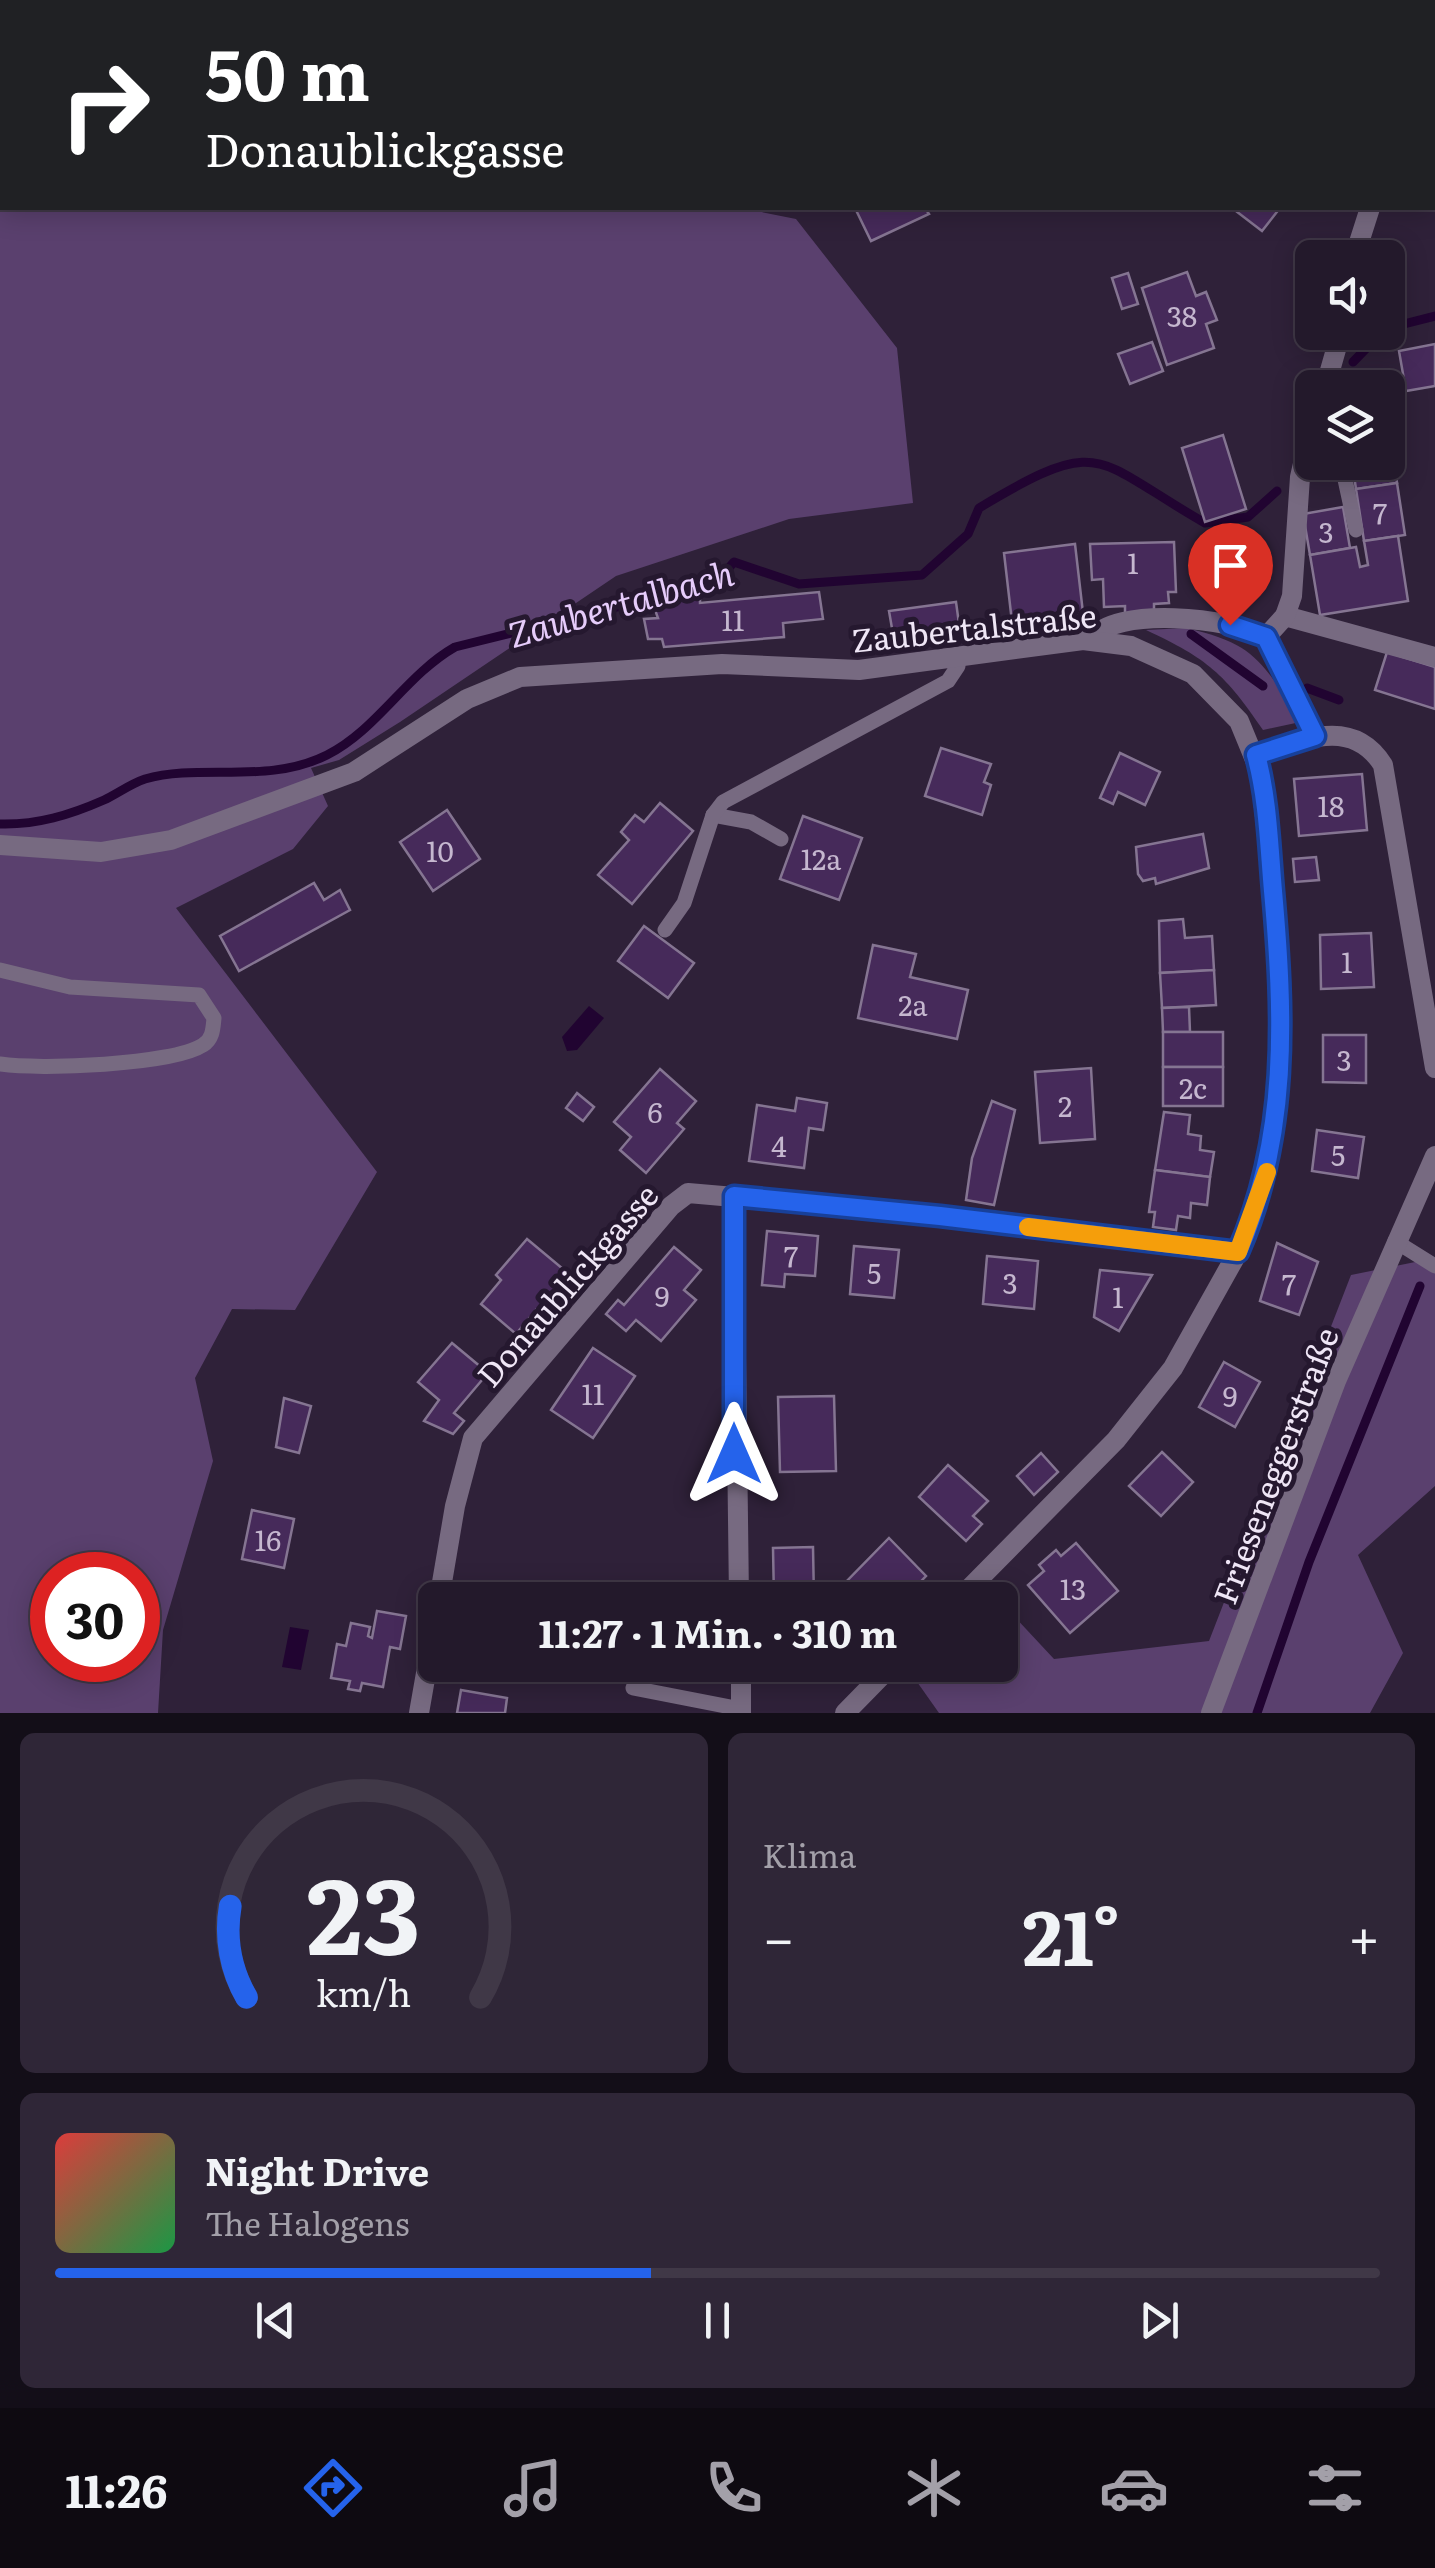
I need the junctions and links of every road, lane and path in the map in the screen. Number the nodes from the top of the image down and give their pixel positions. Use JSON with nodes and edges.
{"nodes":[{"id":1,"x":1369,"y":210,"type":"edge"},
{"id":2,"x":1360,"y":240,"type":"edge"},
{"id":3,"x":1302,"y":480,"type":"edge"},
{"id":4,"x":1345,"y":480,"type":"edge"},
{"id":5,"x":1356,"y":530,"type":"dead end"},
{"id":6,"x":1285,"y":616,"type":"junction"},
{"id":7,"x":1266,"y":637,"type":"junction"},
{"id":8,"x":1092,"y":640,"type":"junction"},
{"id":9,"x":1435,"y":657,"type":"edge"},
{"id":10,"x":956,"y":658,"type":"junction"},
{"id":11,"x":1315,"y":736,"type":"junction"},
{"id":12,"x":1256,"y":755,"type":"junction"},
{"id":13,"x":713,"y":815,"type":"junction"},
{"id":14,"x":781,"y":839,"type":"dead end"},
{"id":15,"x":0,"y":845,"type":"edge"},
{"id":16,"x":665,"y":930,"type":"dead end"},
{"id":17,"x":0,"y":970,"type":"edge"},
{"id":18,"x":0,"y":1064,"type":"edge"},
{"id":19,"x":1435,"y":1068,"type":"edge"},
{"id":20,"x":1435,"y":1156,"type":"edge"},
{"id":21,"x":734,"y":1196,"type":"junction"},
{"id":22,"x":1396,"y":1241,"type":"junction"},
{"id":23,"x":1238,"y":1252,"type":"junction"},
{"id":24,"x":1435,"y":1266,"type":"edge"},
{"id":25,"x":442,"y":1582,"type":"edge"},
{"id":26,"x":739,"y":1582,"type":"edge"},
{"id":27,"x":975,"y":1582,"type":"edge"},
{"id":28,"x":424,"y":1682,"type":"edge"},
{"id":29,"x":741,"y":1682,"type":"edge"},
{"id":30,"x":876,"y":1682,"type":"edge"},
{"id":31,"x":633,"y":1688,"type":"dead end"},
{"id":32,"x":741,"y":1711,"type":"edge"},
{"id":33,"x":419,"y":1713,"type":"edge"},
{"id":34,"x":846,"y":1713,"type":"edge"},
{"id":35,"x":1212,"y":1713,"type":"edge"}],
"edges":[{"from":1,"to":2,"type":"street"},
{"from":3,"to":6,"type":"street"},
{"from":4,"to":5,"type":"lane"},
{"from":6,"to":7,"type":"street"},
{"from":6,"to":9,"type":"street"},
{"from":7,"to":8,"type":"street"},
{"from":7,"to":11,"type":"street"},
{"from":8,"to":10,"type":"street","name":"Zaubertalstraße"},
{"from":8,"to":12,"type":"street","name":"Zaubertalstraße"},
{"from":10,"to":13,"type":"lane"},
{"from":10,"to":15,"type":"street","name":"Zaubertalstraße"},
{"from":11,"to":12,"type":"street"},
{"from":11,"to":19,"type":"street"},
{"from":12,"to":23,"type":"street"},
{"from":13,"to":14,"type":"lane"},
{"from":13,"to":16,"type":"lane"},
{"from":17,"to":18,"type":"lane"},
{"from":20,"to":22,"type":"street","name":"Frieseneggerstraße"},
{"from":21,"to":23,"type":"street","name":"Donaublickgasse"},
{"from":21,"to":25,"type":"street","name":"Donaublickgasse"},
{"from":21,"to":26,"type":"street"},
{"from":22,"to":24,"type":"lane"},
{"from":22,"to":35,"type":"street","name":"Frieseneggerstraße"},
{"from":23,"to":27,"type":"street"},
{"from":28,"to":33,"type":"street"},
{"from":29,"to":32,"type":"street"},
{"from":30,"to":34,"type":"street"},
{"from":31,"to":32,"type":"lane"}]}
